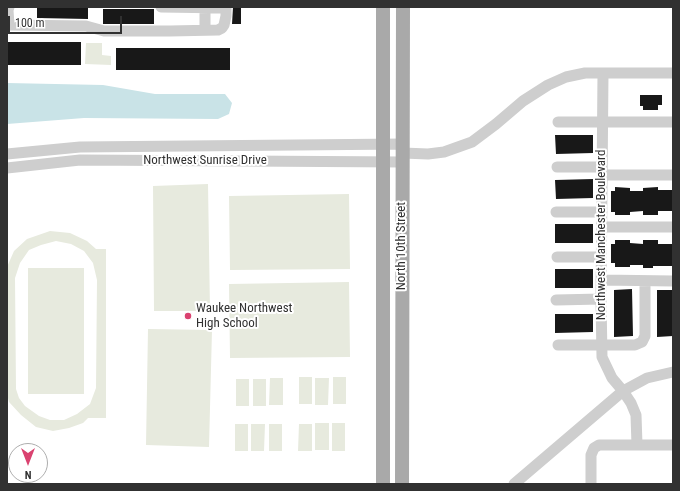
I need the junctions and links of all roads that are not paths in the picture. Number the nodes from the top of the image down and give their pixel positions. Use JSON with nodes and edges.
{"nodes":[{"id":1,"x":9,"y":7,"type":"edge"},
{"id":2,"x":161,"y":7,"type":"edge"},
{"id":3,"x":205,"y":7,"type":"edge"},
{"id":4,"x":383,"y":7,"type":"edge"},
{"id":5,"x":403,"y":7,"type":"edge"},
{"id":6,"x":226,"y":8,"type":"edge"},
{"id":7,"x":8,"y":25,"type":"edge"},
{"id":8,"x":205,"y":30,"type":"junction"},
{"id":9,"x":603,"y":73,"type":"junction"},
{"id":10,"x":673,"y":73,"type":"edge"},
{"id":11,"x":558,"y":122,"type":"dead end"},
{"id":12,"x":603,"y":122,"type":"junction"},
{"id":13,"x":673,"y":122,"type":"edge"},
{"id":14,"x":383,"y":144,"type":"junction"},
{"id":15,"x":403,"y":153,"type":"junction"},
{"id":16,"x":7,"y":154,"type":"edge"},
{"id":17,"x":383,"y":162,"type":"junction"},
{"id":18,"x":7,"y":168,"type":"edge"},
{"id":19,"x":557,"y":168,"type":"dead end"},
{"id":20,"x":602,"y":171,"type":"junction"},
{"id":21,"x":673,"y":175,"type":"edge"},
{"id":22,"x":556,"y":212,"type":"dead end"},
{"id":23,"x":602,"y":212,"type":"junction"},
{"id":24,"x":602,"y":227,"type":"junction"},
{"id":25,"x":673,"y":227,"type":"edge"},
{"id":26,"x":557,"y":257,"type":"dead end"},
{"id":27,"x":601,"y":257,"type":"junction"},
{"id":28,"x":601,"y":280,"type":"junction"},
{"id":29,"x":645,"y":281,"type":"junction"},
{"id":30,"x":673,"y":281,"type":"edge"},
{"id":31,"x":601,"y":299,"type":"junction"},
{"id":32,"x":556,"y":300,"type":"dead end"},
{"id":33,"x":558,"y":345,"type":"dead end"},
{"id":34,"x":601,"y":345,"type":"junction"},
{"id":35,"x":673,"y":372,"type":"edge"},
{"id":36,"x":623,"y":391,"type":"junction"},
{"id":37,"x":637,"y":445,"type":"junction"},
{"id":38,"x":673,"y":445,"type":"edge"},
{"id":39,"x":383,"y":484,"type":"edge"},
{"id":40,"x":402,"y":484,"type":"edge"},
{"id":41,"x":514,"y":484,"type":"edge"},
{"id":42,"x":591,"y":484,"type":"edge"}],
"edges":[{"from":1,"to":7,"type":"street"},
{"from":2,"to":3,"type":"street"},
{"from":3,"to":6,"type":"street"},
{"from":3,"to":8,"type":"street"},
{"from":4,"to":14,"type":"main road","name":"North 10th Street"},
{"from":5,"to":15,"type":"main road","name":"North 10th Street"},
{"from":6,"to":8,"type":"street"},
{"from":7,"to":8,"type":"street"},
{"from":9,"to":10,"type":"street","name":"Northwest Sunrise Drive"},
{"from":9,"to":12,"type":"street","name":"Northwest Manchester Boulevard"},
{"from":9,"to":15,"type":"street","name":"Northwest Sunrise Drive"},
{"from":11,"to":12,"type":"street"},
{"from":12,"to":13,"type":"street"},
{"from":12,"to":20,"type":"street","name":"Northwest Manchester Boulevard"},
{"from":14,"to":15,"type":"street","name":"Northwest Sunrise Drive"},
{"from":14,"to":16,"type":"street","name":"Northwest Sunrise Drive"},
{"from":14,"to":17,"type":"main road","name":"North 10th Street"},
{"from":15,"to":17,"type":"street","name":"Northwest Sunrise Drive"},
{"from":15,"to":40,"type":"main road","name":"North 10th Street"},
{"from":17,"to":18,"type":"street","name":"Northwest Sunrise Drive"},
{"from":17,"to":39,"type":"main road","name":"North 10th Street"},
{"from":19,"to":20,"type":"street"},
{"from":20,"to":21,"type":"street"},
{"from":20,"to":23,"type":"street","name":"Northwest Manchester Boulevard"},
{"from":22,"to":23,"type":"street"},
{"from":23,"to":24,"type":"street","name":"Northwest Manchester Boulevard"},
{"from":24,"to":25,"type":"street"},
{"from":24,"to":27,"type":"street","name":"Northwest Manchester Boulevard"},
{"from":26,"to":27,"type":"street"},
{"from":27,"to":28,"type":"street","name":"Northwest Manchester Boulevard"},
{"from":28,"to":29,"type":"street"},
{"from":28,"to":31,"type":"street","name":"Northwest Manchester Boulevard"},
{"from":29,"to":30,"type":"street"},
{"from":29,"to":34,"type":"street"},
{"from":31,"to":32,"type":"street"},
{"from":31,"to":34,"type":"street","name":"Northwest Manchester Boulevard"},
{"from":33,"to":34,"type":"street"},
{"from":34,"to":36,"type":"street","name":"Northwest Manchester Boulevard"},
{"from":35,"to":36,"type":"street"},
{"from":36,"to":37,"type":"street","name":"Northwest Manchester Boulevard"},
{"from":36,"to":41,"type":"street"},
{"from":37,"to":38,"type":"street"},
{"from":37,"to":42,"type":"street"}]}
